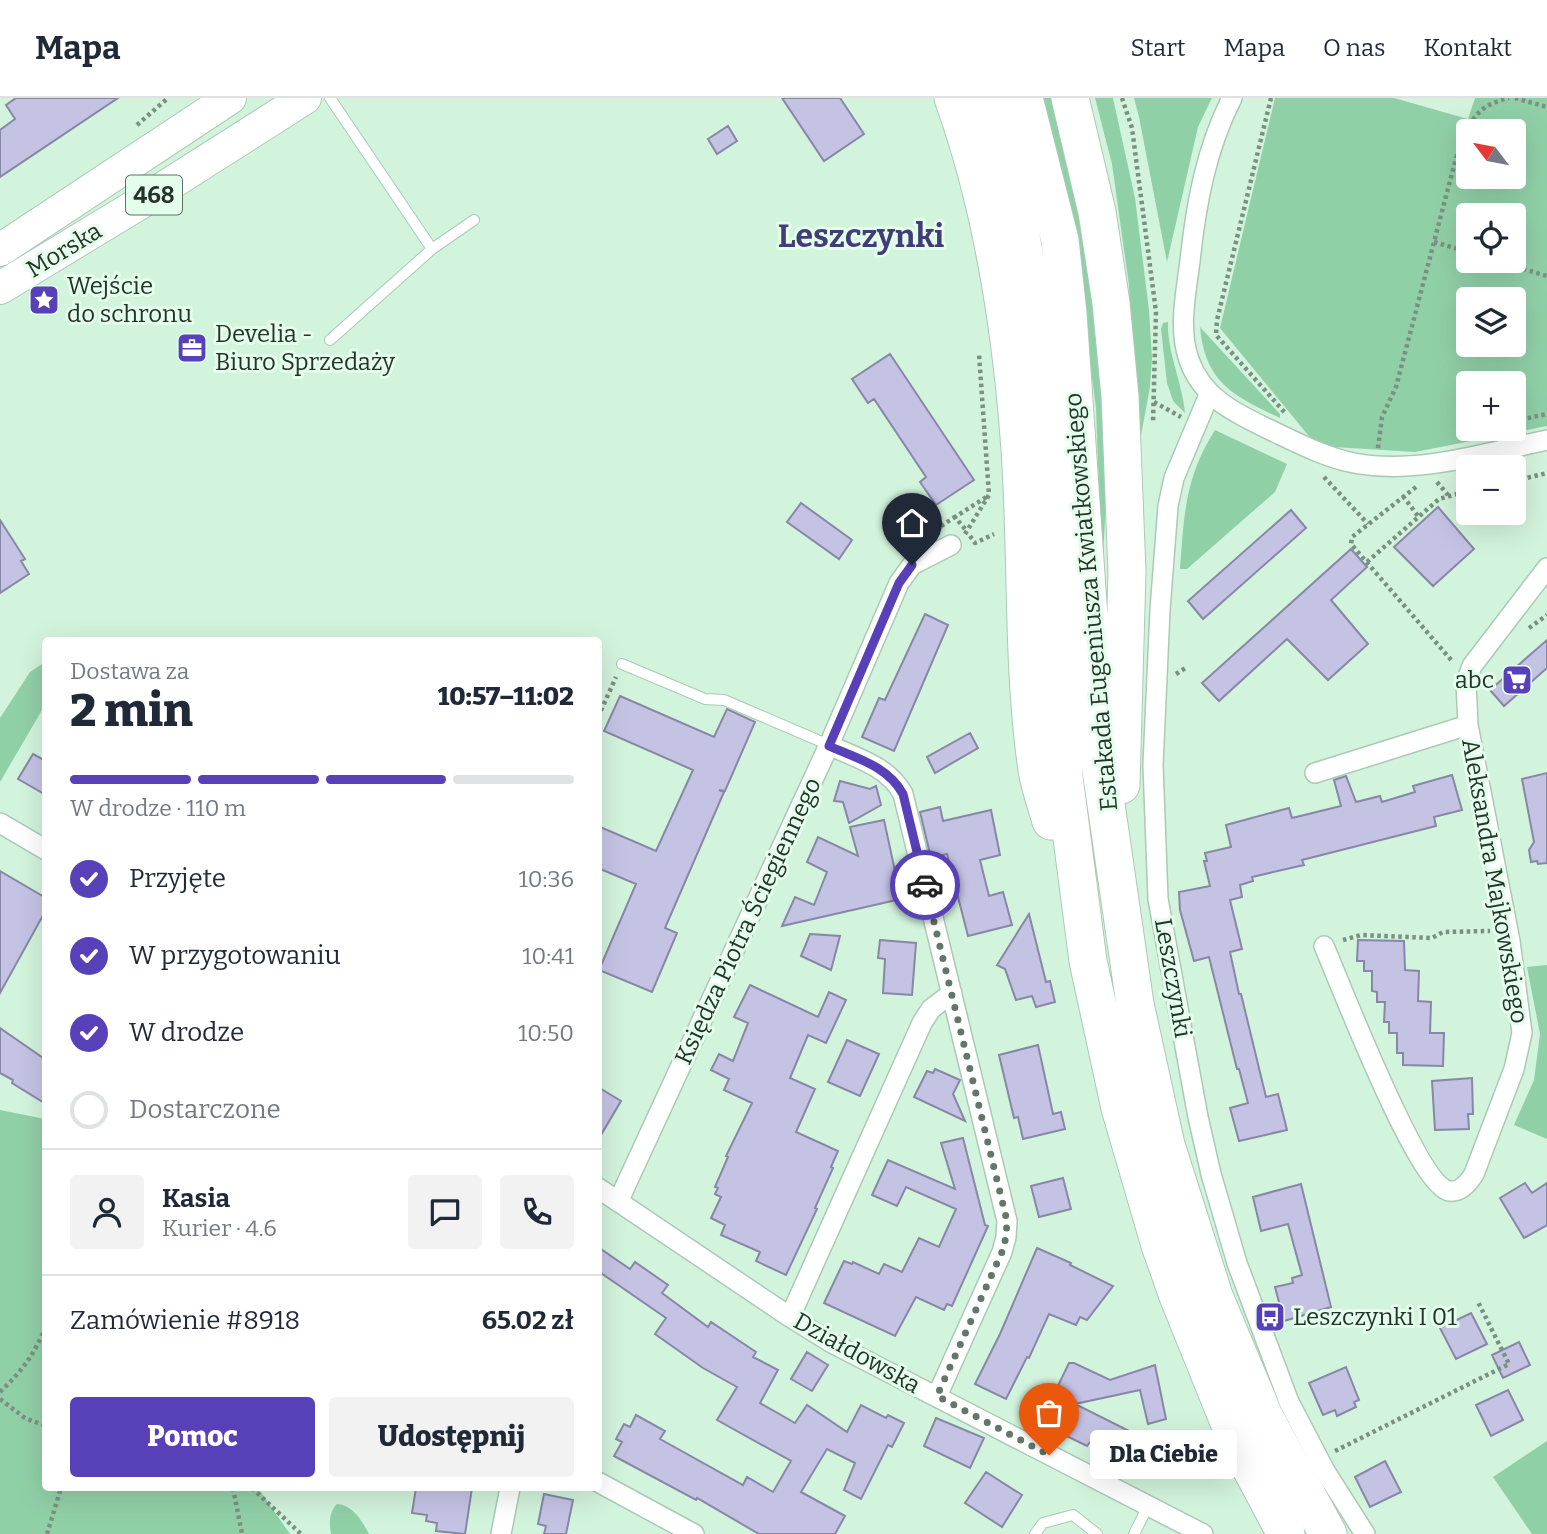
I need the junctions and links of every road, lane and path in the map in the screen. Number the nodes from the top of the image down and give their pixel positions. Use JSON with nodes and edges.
{"nodes":[{"id":1,"x":230,"y":98,"type":"edge"},
{"id":2,"x":305,"y":98,"type":"edge"},
{"id":3,"x":330,"y":98,"type":"edge"},
{"id":4,"x":953,"y":98,"type":"edge"},
{"id":5,"x":988,"y":98,"type":"edge"},
{"id":6,"x":1024,"y":98,"type":"edge"},
{"id":7,"x":1070,"y":98,"type":"edge"},
{"id":8,"x":1122,"y":98,"type":"edge"},
{"id":9,"x":1233,"y":98,"type":"edge"},
{"id":10,"x":1271,"y":98,"type":"edge"},
{"id":11,"x":1509,"y":98,"type":"edge"},
{"id":12,"x":1515,"y":98,"type":"edge"},
{"id":13,"x":1547,"y":107,"type":"edge"},
{"id":14,"x":474,"y":220,"type":"dead end"},
{"id":15,"x":1434,"y":242,"type":"junction"},
{"id":16,"x":432,"y":248,"type":"junction"},
{"id":17,"x":1456,"y":248,"type":"edge"},
{"id":18,"x":0,"y":250,"type":"edge"},
{"id":19,"x":1526,"y":270,"type":"edge"},
{"id":20,"x":1547,"y":276,"type":"edge"},
{"id":21,"x":0,"y":289,"type":"edge"},
{"id":22,"x":330,"y":340,"type":"dead end"},
{"id":23,"x":978,"y":344,"type":"dead end"},
{"id":24,"x":1209,"y":395,"type":"junction"},
{"id":25,"x":1547,"y":414,"type":"edge"},
{"id":26,"x":1153,"y":415,"type":"dead end"},
{"id":27,"x":1526,"y":418,"type":"edge"},
{"id":28,"x":1292,"y":420,"type":"dead end"},
{"id":29,"x":1547,"y":440,"type":"edge"},
{"id":30,"x":1378,"y":467,"type":"junction"},
{"id":31,"x":1547,"y":473,"type":"edge"},
{"id":32,"x":1323,"y":475,"type":"dead end"},
{"id":33,"x":1526,"y":478,"type":"edge"},
{"id":34,"x":1438,"y":483,"type":"dead end"},
{"id":35,"x":1424,"y":484,"type":"dead end"},
{"id":36,"x":1456,"y":493,"type":"edge"},
{"id":37,"x":989,"y":495,"type":"junction"},
{"id":38,"x":1448,"y":495,"type":"junction"},
{"id":39,"x":1403,"y":496,"type":"junction"},
{"id":40,"x":1419,"y":516,"type":"junction"},
{"id":41,"x":1368,"y":524,"type":"junction"},
{"id":42,"x":968,"y":532,"type":"junction"},
{"id":43,"x":982,"y":540,"type":"dead end"},
{"id":44,"x":951,"y":545,"type":"joint"},
{"id":45,"x":1367,"y":562,"type":"junction"},
{"id":46,"x":1547,"y":568,"type":"edge"},
{"id":47,"x":1451,"y":659,"type":"dead end"},
{"id":48,"x":622,"y":664,"type":"joint"},
{"id":49,"x":602,"y":708,"type":"edge"},
{"id":50,"x":1468,"y":724,"type":"junction"},
{"id":51,"x":829,"y":746,"type":"junction"},
{"id":52,"x":1315,"y":774,"type":"dead end"},
{"id":53,"x":0,"y":823,"type":"edge"},
{"id":54,"x":42,"y":848,"type":"edge"},
{"id":55,"x":1119,"y":884,"type":"junction"},
{"id":56,"x":1508,"y":931,"type":"junction"},
{"id":57,"x":1324,"y":946,"type":"joint"},
{"id":58,"x":1088,"y":961,"type":"junction"},
{"id":59,"x":952,"y":993,"type":"junction"},
{"id":60,"x":602,"y":1191,"type":"edge"},
{"id":61,"x":618,"y":1202,"type":"junction"},
{"id":62,"x":1478,"y":1302,"type":"dead end"},
{"id":63,"x":790,"y":1317,"type":"junction"},
{"id":64,"x":42,"y":1336,"type":"edge"},
{"id":65,"x":0,"y":1392,"type":"edge"},
{"id":66,"x":937,"y":1396,"type":"junction"},
{"id":67,"x":0,"y":1399,"type":"edge"},
{"id":68,"x":42,"y":1424,"type":"edge"},
{"id":69,"x":1357,"y":1439,"type":"dead end"},
{"id":70,"x":602,"y":1484,"type":"edge"},
{"id":71,"x":60,"y":1491,"type":"edge"},
{"id":72,"x":234,"y":1491,"type":"edge"},
{"id":73,"x":254,"y":1491,"type":"edge"},
{"id":74,"x":509,"y":1491,"type":"edge"},
{"id":75,"x":1148,"y":1506,"type":"junction"},
{"id":76,"x":47,"y":1534,"type":"edge"},
{"id":77,"x":243,"y":1534,"type":"edge"},
{"id":78,"x":301,"y":1534,"type":"edge"},
{"id":79,"x":501,"y":1534,"type":"edge"},
{"id":80,"x":694,"y":1534,"type":"edge"},
{"id":81,"x":1035,"y":1534,"type":"edge"},
{"id":82,"x":1097,"y":1534,"type":"edge"},
{"id":83,"x":1134,"y":1534,"type":"edge"},
{"id":84,"x":1203,"y":1534,"type":"edge"},
{"id":85,"x":1286,"y":1534,"type":"edge"},
{"id":86,"x":1328,"y":1534,"type":"edge"},
{"id":87,"x":1365,"y":1534,"type":"edge"}],
"edges":[{"from":1,"to":18,"type":"main road","name":"Morska","number":"468"},
{"from":2,"to":21,"type":"main road","name":"Morska","number":"468"},
{"from":3,"to":16,"type":"lane"},
{"from":4,"to":58,"type":"highway"},
{"from":5,"to":58,"type":"highway","name":"Estakada Eugeniusza Kwiatkowskiego"},
{"from":6,"to":55,"type":"highway","name":"Estakada Eugeniusza Kwiatkowskiego"},
{"from":7,"to":55,"type":"highway"},
{"from":8,"to":26,"type":"path"},
{"from":9,"to":24,"type":"street"},
{"from":10,"to":28,"type":"path"},
{"from":11,"to":15,"type":"path"},
{"from":12,"to":13,"type":"path"},
{"from":14,"to":16,"type":"lane"},
{"from":15,"to":17,"type":"path"},
{"from":15,"to":30,"type":"path"},
{"from":16,"to":22,"type":"lane"},
{"from":19,"to":20,"type":"path"},
{"from":23,"to":37,"type":"path"},
{"from":24,"to":30,"type":"street"},
{"from":24,"to":87,"type":"street","name":"Leszczynki"},
{"from":25,"to":27,"type":"path"},
{"from":29,"to":30,"type":"street"},
{"from":31,"to":33,"type":"path"},
{"from":32,"to":41,"type":"path"},
{"from":34,"to":38,"type":"path"},
{"from":35,"to":39,"type":"path"},
{"from":36,"to":38,"type":"path"},
{"from":37,"to":42,"type":"path"},
{"from":37,"to":42,"type":"path"},
{"from":38,"to":40,"type":"path"},
{"from":39,"to":40,"type":"path"},
{"from":39,"to":41,"type":"path"},
{"from":40,"to":45,"type":"path"},
{"from":41,"to":45,"type":"path"},
{"from":42,"to":43,"type":"path"},
{"from":42,"to":44,"type":"path"},
{"from":44,"to":51,"type":"street","name":"Księdza Piotra Ściegiennego"},
{"from":45,"to":47,"type":"path"},
{"from":46,"to":50,"type":"street"},
{"from":48,"to":49,"type":"path"},
{"from":48,"to":51,"type":"lane"},
{"from":50,"to":52,"type":"street","name":"Aleksandra Majkowskiego"},
{"from":50,"to":56,"type":"street","name":"Aleksandra Majkowskiego"},
{"from":51,"to":59,"type":"street"},
{"from":51,"to":61,"type":"street","name":"Księdza Piotra Ściegiennego"},
{"from":53,"to":54,"type":"street"},
{"from":55,"to":86,"type":"highway","name":"Estakada Eugeniusza Kwiatkowskiego"},
{"from":56,"to":57,"type":"path"},
{"from":56,"to":57,"type":"street","name":"Aleksandra Majkowskiego"},
{"from":58,"to":85,"type":"highway","name":"Estakada Eugeniusza Kwiatkowskiego"},
{"from":59,"to":63,"type":"street"},
{"from":59,"to":66,"type":"street"},
{"from":60,"to":61,"type":"street","name":"Działdowska"},
{"from":61,"to":63,"type":"street","name":"Działdowska"},
{"from":62,"to":69,"type":"path"},
{"from":63,"to":66,"type":"street","name":"Działdowska"},
{"from":64,"to":65,"type":"path"},
{"from":66,"to":75,"type":"street","name":"Działdowska"},
{"from":67,"to":68,"type":"path"},
{"from":70,"to":80,"type":"street"},
{"from":71,"to":76,"type":"path"},
{"from":72,"to":77,"type":"path"},
{"from":73,"to":78,"type":"path"},
{"from":74,"to":79,"type":"street"},
{"from":75,"to":83,"type":"lane"},
{"from":75,"to":84,"type":"street","name":"Działdowska"},
{"from":81,"to":82,"type":"lane"}]}
